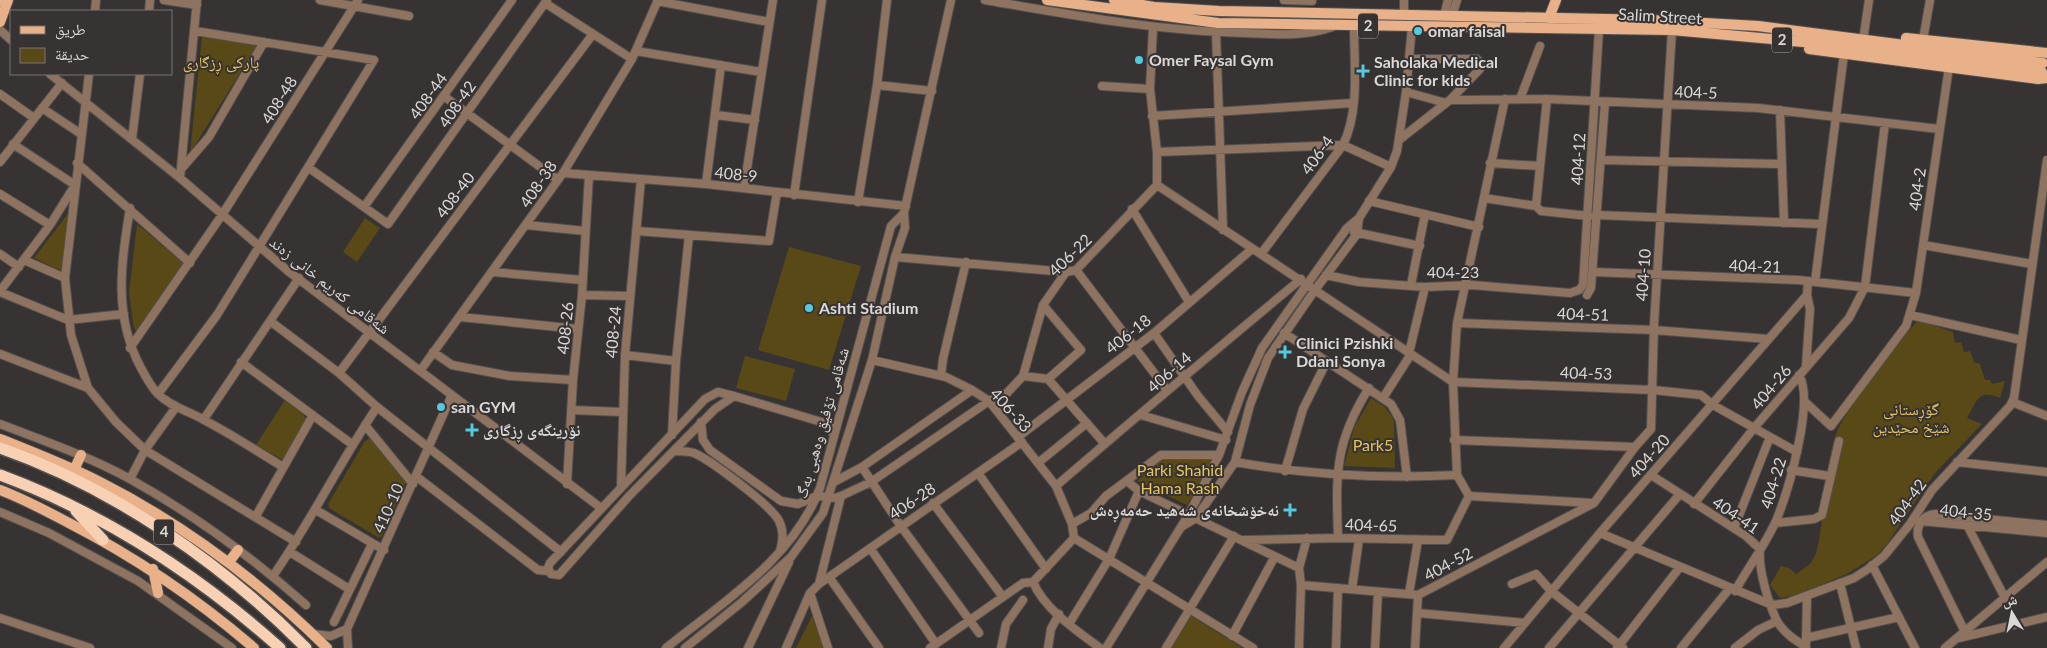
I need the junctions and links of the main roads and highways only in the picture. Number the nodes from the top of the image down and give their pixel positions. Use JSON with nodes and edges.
{"nodes":[{"id":1,"x":8,"y":0,"type":"edge"},
{"id":2,"x":1048,"y":0,"type":"edge"},
{"id":3,"x":1114,"y":0,"type":"edge"},
{"id":4,"x":1556,"y":0,"type":"edge"},
{"id":5,"x":1316,"y":12,"type":"junction"},
{"id":6,"x":1337,"y":12,"type":"junction"},
{"id":7,"x":1549,"y":18,"type":"junction"},
{"id":8,"x":0,"y":22,"type":"edge"},
{"id":9,"x":1317,"y":26,"type":"junction"},
{"id":10,"x":1335,"y":26,"type":"junction"},
{"id":11,"x":1758,"y":26,"type":"junction"},
{"id":12,"x":1762,"y":38,"type":"junction"},
{"id":13,"x":2045,"y":72,"type":"edge"},
{"id":14,"x":0,"y":439,"type":"edge"},
{"id":15,"x":0,"y":448,"type":"edge"},
{"id":16,"x":80,"y":455,"type":"road end"},
{"id":17,"x":74,"y":470,"type":"junction"},
{"id":18,"x":0,"y":474,"type":"edge"},
{"id":19,"x":0,"y":490,"type":"edge"},
{"id":20,"x":69,"y":504,"type":"junction"},
{"id":21,"x":103,"y":540,"type":"junction"},
{"id":22,"x":238,"y":550,"type":"road end"},
{"id":23,"x":230,"y":562,"type":"junction"},
{"id":24,"x":152,"y":569,"type":"junction"},
{"id":25,"x":158,"y":593,"type":"road end"},
{"id":26,"x":254,"y":648,"type":"edge"},
{"id":27,"x":280,"y":648,"type":"edge"},
{"id":28,"x":306,"y":648,"type":"edge"},
{"id":29,"x":327,"y":648,"type":"edge"}],
"edges":[{"from":1,"to":8,"type":"main road"},
{"from":2,"to":9,"type":"main road","name":"Salim Street","number":"2"},
{"from":3,"to":5,"type":"main road","name":"Salim Street","number":"2"},
{"from":4,"to":7,"type":"main road"},
{"from":5,"to":6,"type":"main road","name":"Salim Street","number":"2"},
{"from":5,"to":9,"type":"main road"},
{"from":6,"to":7,"type":"main road","name":"Salim Street","number":"2"},
{"from":6,"to":10,"type":"main road"},
{"from":7,"to":11,"type":"main road","name":"Salim Street","number":"2"},
{"from":9,"to":10,"type":"main road","name":"Salim Street","number":"2"},
{"from":10,"to":12,"type":"main road","name":"Salim Street","number":"2"},
{"from":11,"to":13,"type":"main road","name":"Salim Street","number":"2"},
{"from":11,"to":13,"type":"main road","name":"Salim Street"},
{"from":12,"to":13,"type":"main road","name":"Salim Street","number":"2"},
{"from":12,"to":13,"type":"main road","name":"Salim Street"},
{"from":14,"to":17,"type":"main road"},
{"from":15,"to":28,"type":"highway","number":"4"},
{"from":16,"to":17,"type":"main road"},
{"from":17,"to":23,"type":"main road"},
{"from":18,"to":20,"type":"highway","number":"4"},
{"from":19,"to":21,"type":"main road"},
{"from":20,"to":21,"type":"highway"},
{"from":20,"to":27,"type":"highway","number":"4"},
{"from":21,"to":24,"type":"main road"},
{"from":22,"to":23,"type":"main road"},
{"from":23,"to":29,"type":"main road"},
{"from":24,"to":25,"type":"main road"},
{"from":24,"to":26,"type":"main road"}]}
